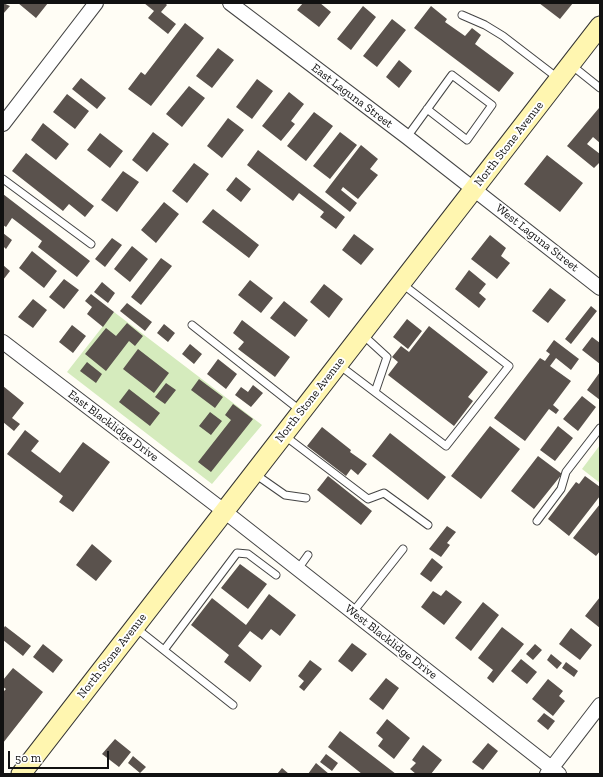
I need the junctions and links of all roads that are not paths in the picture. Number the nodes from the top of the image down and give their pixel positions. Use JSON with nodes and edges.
{"nodes":[{"id":1,"x":96,"y":3,"type":"edge"},
{"id":2,"x":230,"y":3,"type":"edge"},
{"id":3,"x":462,"y":15,"type":"dead end"},
{"id":4,"x":600,"y":26,"type":"edge"},
{"id":5,"x":565,"y":72,"type":"junction"},
{"id":6,"x":600,"y":88,"type":"edge"},
{"id":7,"x":427,"y":109,"type":"junction"},
{"id":8,"x":3,"y":124,"type":"edge"},
{"id":9,"x":407,"y":136,"type":"junction"},
{"id":10,"x":3,"y":179,"type":"edge"},
{"id":11,"x":474,"y":189,"type":"junction"},
{"id":12,"x":91,"y":244,"type":"dead end"},
{"id":13,"x":401,"y":283,"type":"junction"},
{"id":14,"x":600,"y":288,"type":"edge"},
{"id":15,"x":192,"y":325,"type":"dead end"},
{"id":16,"x":361,"y":334,"type":"junction"},
{"id":17,"x":3,"y":342,"type":"edge"},
{"id":18,"x":338,"y":364,"type":"junction"},
{"id":19,"x":375,"y":392,"type":"junction"},
{"id":20,"x":301,"y":411,"type":"junction"},
{"id":21,"x":600,"y":428,"type":"edge"},
{"id":22,"x":283,"y":434,"type":"junction"},
{"id":23,"x":254,"y":472,"type":"junction"},
{"id":24,"x":306,"y":498,"type":"dead end"},
{"id":25,"x":224,"y":511,"type":"junction"},
{"id":26,"x":537,"y":520,"type":"dead end"},
{"id":27,"x":428,"y":524,"type":"dead end"},
{"id":28,"x":403,"y":550,"type":"dead end"},
{"id":29,"x":308,"y":556,"type":"dead end"},
{"id":30,"x":298,"y":569,"type":"junction"},
{"id":31,"x":276,"y":575,"type":"dead end"},
{"id":32,"x":353,"y":612,"type":"junction"},
{"id":33,"x":134,"y":626,"type":"junction"},
{"id":34,"x":164,"y":650,"type":"junction"},
{"id":35,"x":233,"y":705,"type":"dead end"},
{"id":36,"x":600,"y":705,"type":"edge"},
{"id":37,"x":552,"y":772,"type":"edge"},
{"id":38,"x":21,"y":774,"type":"edge"}],
"edges":[{"from":1,"to":8,"type":"street"},
{"from":2,"to":9,"type":"street","name":"East Laguna Street"},
{"from":3,"to":5,"type":"lane"},
{"from":4,"to":5,"type":"main road","name":"North Stone Avenue"},
{"from":5,"to":6,"type":"lane"},
{"from":5,"to":11,"type":"main road","name":"North Stone Avenue"},
{"from":7,"to":7,"type":"lane"},
{"from":7,"to":9,"type":"lane"},
{"from":9,"to":11,"type":"street","name":"East Laguna Street"},
{"from":10,"to":12,"type":"lane"},
{"from":11,"to":13,"type":"main road","name":"North Stone Avenue"},
{"from":11,"to":14,"type":"street","name":"West Laguna Street"},
{"from":13,"to":16,"type":"main road","name":"North Stone Avenue"},
{"from":13,"to":19,"type":"lane"},
{"from":15,"to":20,"type":"lane"},
{"from":16,"to":18,"type":"main road","name":"North Stone Avenue"},
{"from":16,"to":19,"type":"lane"},
{"from":17,"to":25,"type":"street","name":"East Blacklidge Drive"},
{"from":18,"to":19,"type":"lane"},
{"from":18,"to":20,"type":"main road","name":"North Stone Avenue"},
{"from":20,"to":22,"type":"main road","name":"North Stone Avenue"},
{"from":21,"to":26,"type":"lane"},
{"from":22,"to":23,"type":"main road","name":"North Stone Avenue"},
{"from":22,"to":27,"type":"lane"},
{"from":23,"to":24,"type":"lane"},
{"from":23,"to":25,"type":"main road","name":"North Stone Avenue"},
{"from":25,"to":30,"type":"street","name":"West Blacklidge Drive"},
{"from":25,"to":33,"type":"main road","name":"North Stone Avenue"},
{"from":28,"to":32,"type":"lane"},
{"from":29,"to":30,"type":"lane"},
{"from":30,"to":32,"type":"street","name":"West Blacklidge Drive"},
{"from":31,"to":34,"type":"lane"},
{"from":32,"to":37,"type":"street","name":"West Blacklidge Drive"},
{"from":33,"to":34,"type":"lane"},
{"from":33,"to":38,"type":"main road","name":"North Stone Avenue"},
{"from":34,"to":35,"type":"lane"},
{"from":36,"to":37,"type":"street"}]}
